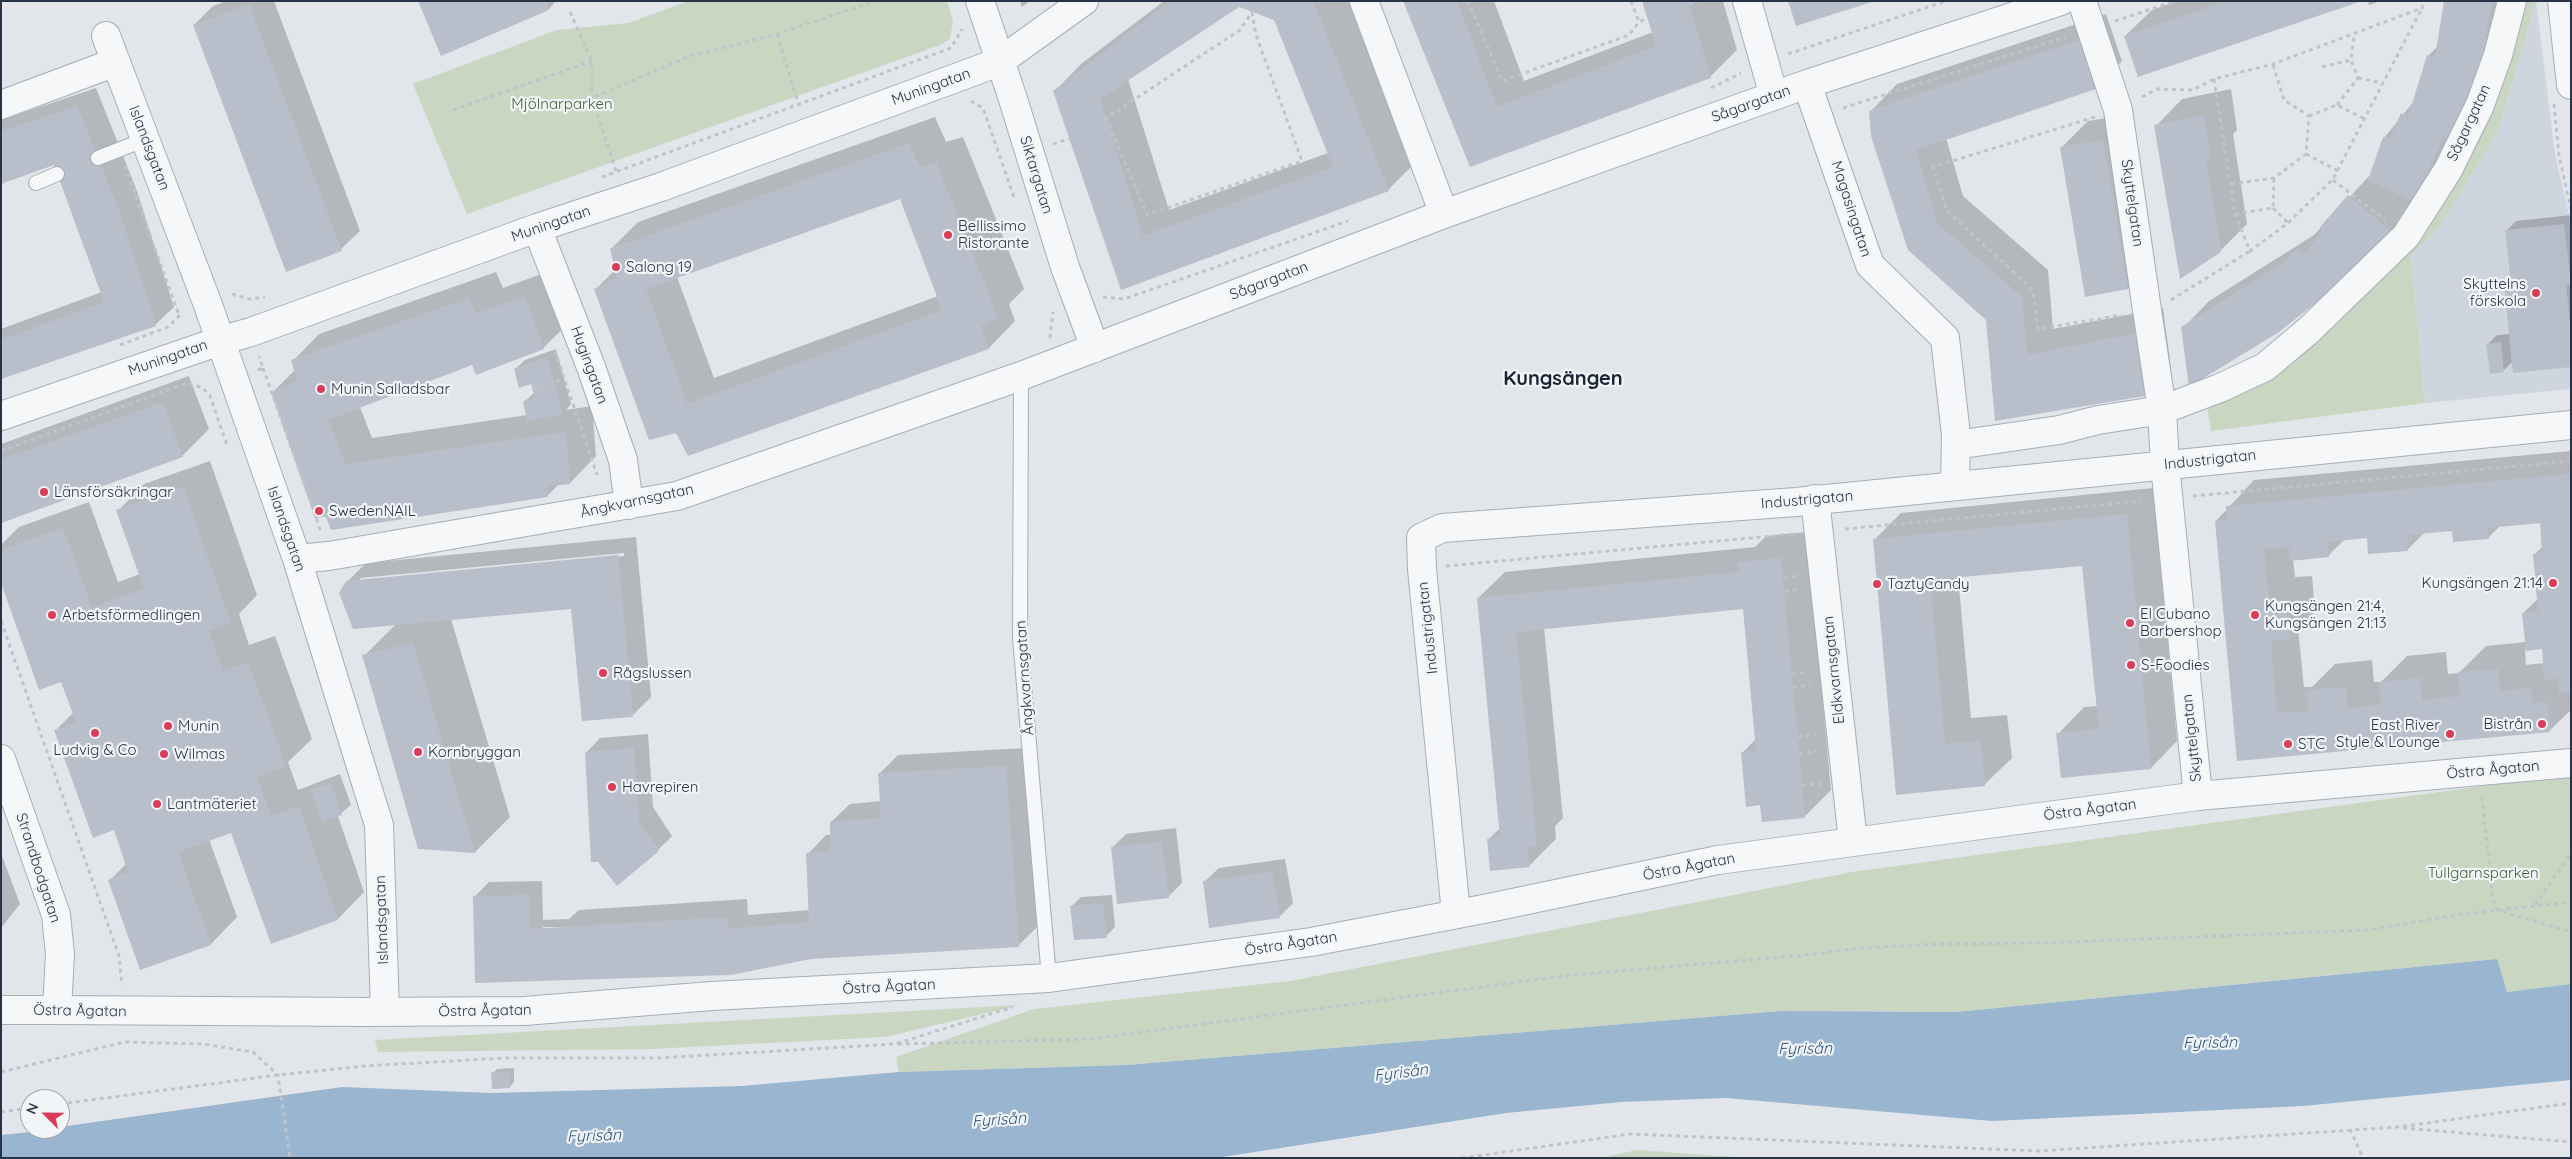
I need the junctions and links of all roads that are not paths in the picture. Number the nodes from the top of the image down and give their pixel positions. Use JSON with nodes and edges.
{"nodes":[{"id":1,"x":980,"y":1,"type":"edge"},
{"id":2,"x":1084,"y":1,"type":"edge"},
{"id":3,"x":1364,"y":1,"type":"edge"},
{"id":4,"x":1747,"y":1,"type":"edge"},
{"id":5,"x":2061,"y":1,"type":"edge"},
{"id":6,"x":2082,"y":1,"type":"edge"},
{"id":7,"x":2512,"y":1,"type":"edge"},
{"id":8,"x":2562,"y":1,"type":"edge"},
{"id":9,"x":106,"y":36,"type":"dead end"},
{"id":10,"x":116,"y":62,"type":"junction"},
{"id":11,"x":999,"y":62,"type":"junction"},
{"id":12,"x":1807,"y":84,"type":"junction"},
{"id":13,"x":2571,"y":85,"type":"edge"},
{"id":14,"x":1774,"y":96,"type":"junction"},
{"id":15,"x":1,"y":105,"type":"edge"},
{"id":16,"x":146,"y":139,"type":"junction"},
{"id":17,"x":98,"y":158,"type":"dead end"},
{"id":18,"x":57,"y":174,"type":"dead end"},
{"id":19,"x":36,"y":183,"type":"dead end"},
{"id":20,"x":1444,"y":214,"type":"junction"},
{"id":21,"x":537,"y":228,"type":"junction"},
{"id":22,"x":220,"y":341,"type":"junction"},
{"id":23,"x":1094,"y":348,"type":"junction"},
{"id":24,"x":1021,"y":376,"type":"junction"},
{"id":25,"x":2162,"y":410,"type":"junction"},
{"id":26,"x":1,"y":416,"type":"edge"},
{"id":27,"x":2571,"y":425,"type":"edge"},
{"id":28,"x":1956,"y":445,"type":"junction"},
{"id":29,"x":2165,"y":465,"type":"junction"},
{"id":30,"x":1955,"y":485,"type":"junction"},
{"id":31,"x":1815,"y":500,"type":"junction"},
{"id":32,"x":629,"y":505,"type":"junction"},
{"id":33,"x":297,"y":559,"type":"junction"},
{"id":34,"x":1,"y":758,"type":"edge"},
{"id":35,"x":2571,"y":763,"type":"edge"},
{"id":36,"x":2198,"y":796,"type":"junction"},
{"id":37,"x":1852,"y":841,"type":"junction"},
{"id":38,"x":1456,"y":913,"type":"junction"},
{"id":39,"x":1049,"y":978,"type":"junction"},
{"id":40,"x":1,"y":1010,"type":"edge"},
{"id":41,"x":57,"y":1010,"type":"junction"},
{"id":42,"x":385,"y":1012,"type":"junction"}],
"edges":[{"from":1,"to":11,"type":"street","name":"Siktargatan"},
{"from":2,"to":11,"type":"street","name":"Muningatan"},
{"from":3,"to":20,"type":"street"},
{"from":4,"to":14,"type":"street"},
{"from":5,"to":12,"type":"street","name":"Sågargatan"},
{"from":6,"to":25,"type":"street","name":"Skyttelgatan"},
{"from":7,"to":25,"type":"street","name":"Sågargatan"},
{"from":8,"to":13,"type":"street"},
{"from":9,"to":10,"type":"street","name":"Islandsgatan"},
{"from":10,"to":15,"type":"street"},
{"from":10,"to":16,"type":"street","name":"Islandsgatan"},
{"from":11,"to":21,"type":"street","name":"Muningatan"},
{"from":11,"to":23,"type":"street","name":"Siktargatan"},
{"from":12,"to":14,"type":"street","name":"Sågargatan"},
{"from":12,"to":28,"type":"street","name":"Magasingatan"},
{"from":14,"to":20,"type":"street","name":"Sågargatan"},
{"from":16,"to":17,"type":"lane"},
{"from":16,"to":22,"type":"street","name":"Islandsgatan"},
{"from":18,"to":19,"type":"lane"},
{"from":20,"to":23,"type":"street","name":"Sågargatan"},
{"from":21,"to":22,"type":"street","name":"Muningatan"},
{"from":21,"to":32,"type":"street","name":"Hugingatan"},
{"from":22,"to":26,"type":"street","name":"Muningatan"},
{"from":22,"to":33,"type":"street","name":"Islandsgatan"},
{"from":23,"to":24,"type":"street","name":"Ångkvarnsgatan"},
{"from":24,"to":32,"type":"street","name":"Ångkvarnsgatan"},
{"from":24,"to":39,"type":"lane","name":"Ångkvarnsgatan"},
{"from":25,"to":28,"type":"street"},
{"from":25,"to":29,"type":"street","name":"Skyttelgatan"},
{"from":27,"to":29,"type":"street","name":"Industrigatan"},
{"from":28,"to":30,"type":"street","name":"Magasingatan"},
{"from":29,"to":30,"type":"street","name":"Industrigatan"},
{"from":29,"to":36,"type":"street","name":"Skyttelgatan"},
{"from":30,"to":31,"type":"street","name":"Industrigatan"},
{"from":31,"to":37,"type":"street","name":"Eldkvarnsgatan"},
{"from":31,"to":38,"type":"street","name":"Industrigatan"},
{"from":32,"to":33,"type":"street","name":"Ångkvarnsgatan"},
{"from":33,"to":42,"type":"street","name":"Islandsgatan"},
{"from":34,"to":41,"type":"street","name":"Strandbodgatan"},
{"from":35,"to":36,"type":"street","name":"Östra Ågatan"},
{"from":36,"to":37,"type":"street","name":"Östra Ågatan"},
{"from":37,"to":38,"type":"street","name":"Östra Ågatan"},
{"from":38,"to":39,"type":"street","name":"Östra Ågatan"},
{"from":39,"to":42,"type":"street","name":"Östra Ågatan"},
{"from":40,"to":41,"type":"street","name":"Östra Ågatan"},
{"from":41,"to":42,"type":"street","name":"Östra Ågatan"}]}
